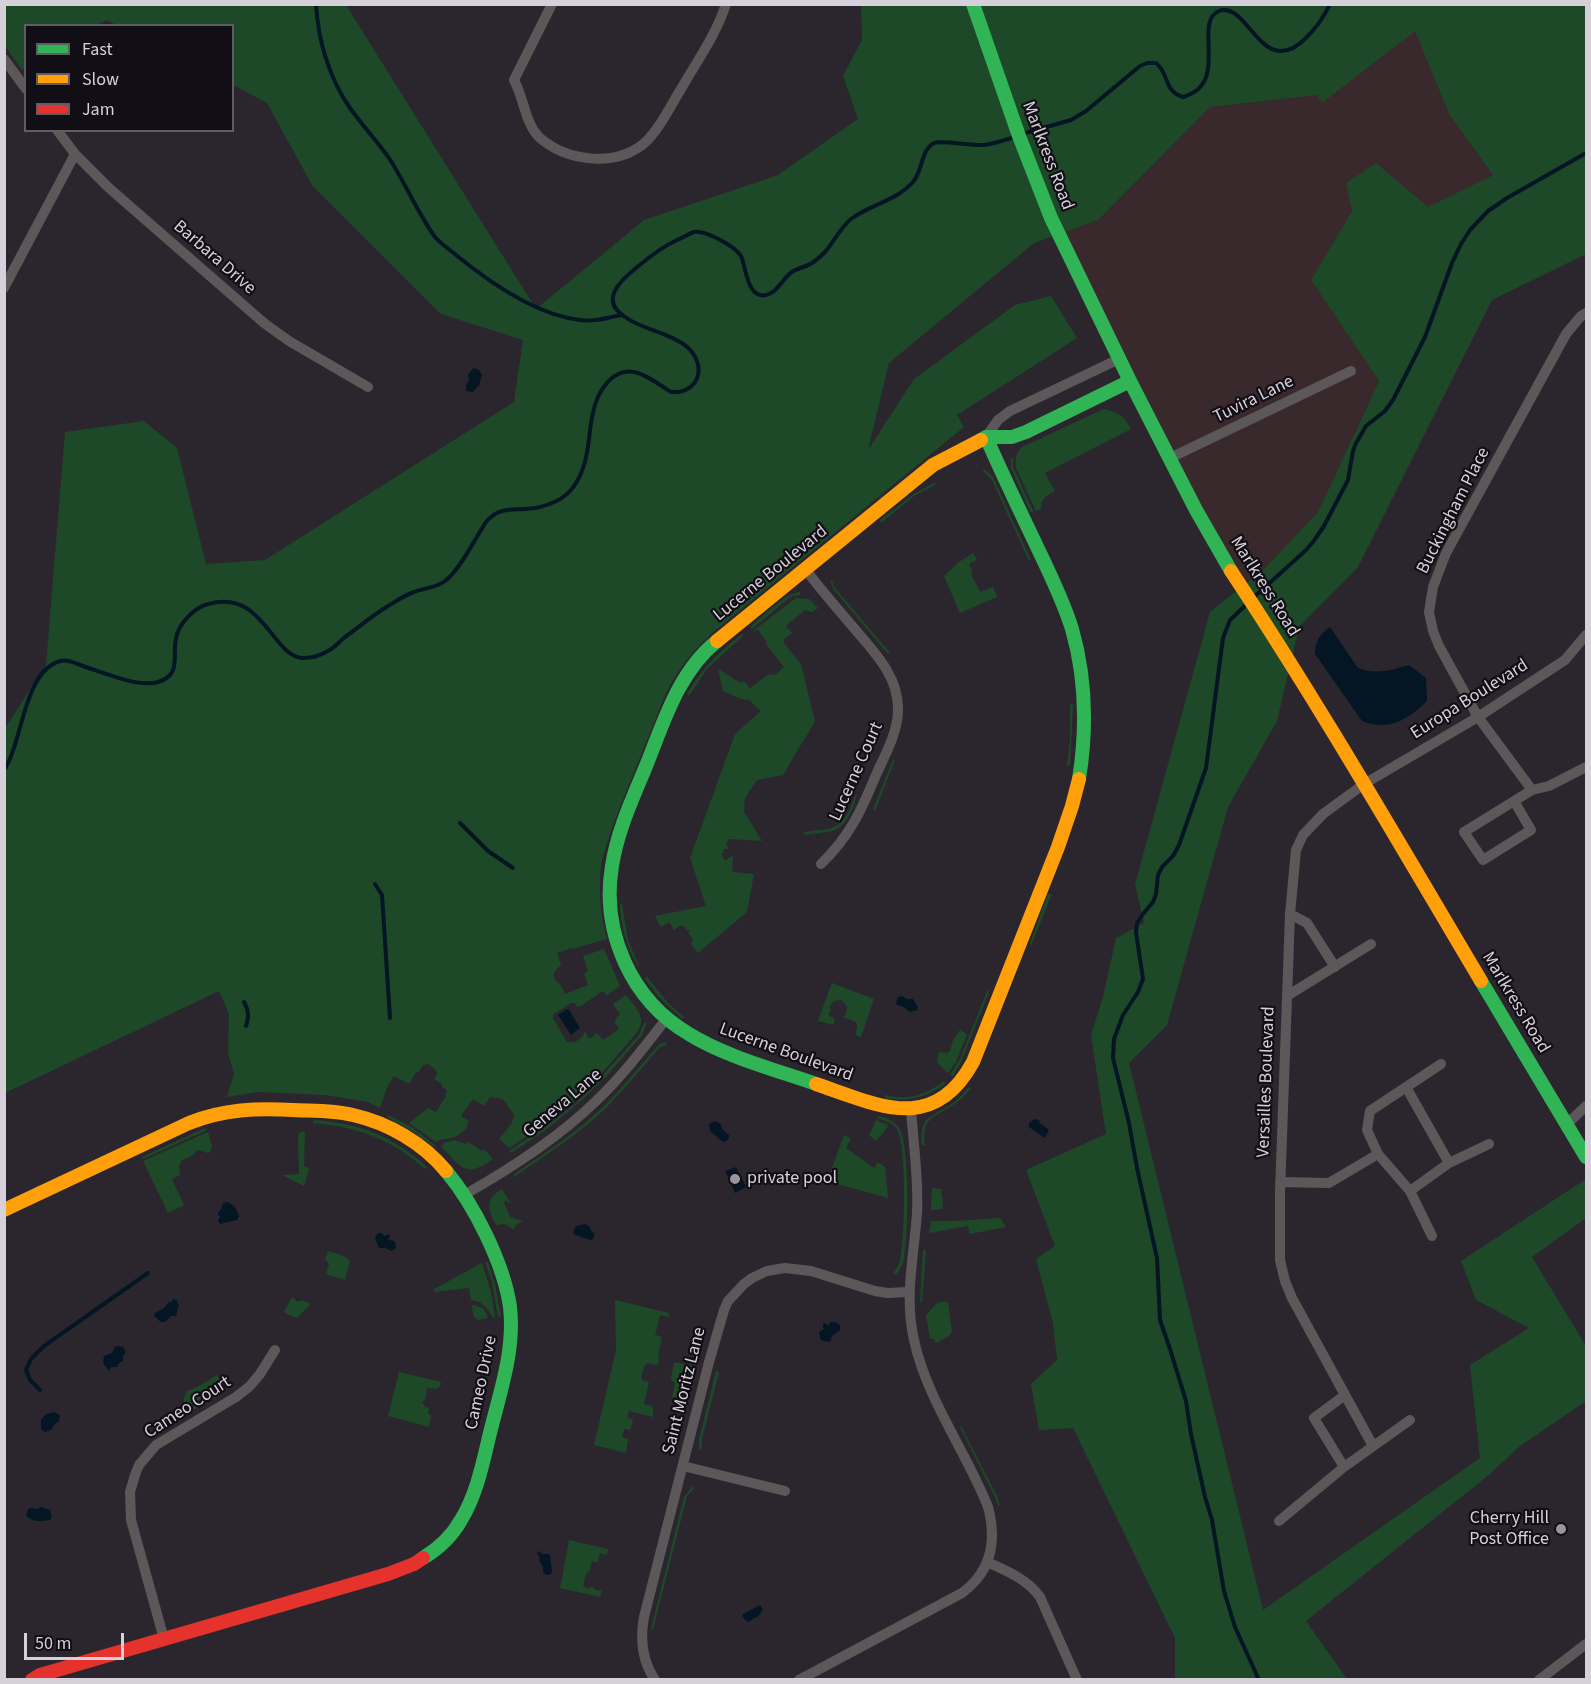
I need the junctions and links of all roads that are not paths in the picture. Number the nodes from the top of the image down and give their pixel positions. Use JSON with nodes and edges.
{"nodes":[{"id":1,"x":552,"y":4,"type":"edge"},
{"id":2,"x":726,"y":4,"type":"edge"},
{"id":3,"x":973,"y":4,"type":"edge"},
{"id":4,"x":4,"y":59,"type":"edge"},
{"id":5,"x":24,"y":85,"type":"edge"},
{"id":6,"x":58,"y":132,"type":"edge"},
{"id":7,"x":75,"y":154,"type":"junction"},
{"id":8,"x":4,"y":288,"type":"edge"},
{"id":9,"x":1587,"y":313,"type":"edge"},
{"id":10,"x":1119,"y":359,"type":"junction"},
{"id":11,"x":1351,"y":370,"type":"dead end"},
{"id":12,"x":1130,"y":381,"type":"junction"},
{"id":13,"x":368,"y":387,"type":"dead end"},
{"id":14,"x":986,"y":437,"type":"junction"},
{"id":15,"x":1170,"y":458,"type":"junction"},
{"id":16,"x":806,"y":570,"type":"junction"},
{"id":17,"x":1587,"y":635,"type":"edge"},
{"id":18,"x":1478,"y":717,"type":"junction"},
{"id":19,"x":1587,"y":767,"type":"edge"},
{"id":20,"x":1364,"y":784,"type":"junction"},
{"id":21,"x":1532,"y":790,"type":"junction"},
{"id":22,"x":1514,"y":801,"type":"junction"},
{"id":23,"x":821,"y":864,"type":"dead end"},
{"id":24,"x":1290,"y":914,"type":"junction"},
{"id":25,"x":1371,"y":944,"type":"dead end"},
{"id":26,"x":1335,"y":967,"type":"junction"},
{"id":27,"x":1287,"y":996,"type":"junction"},
{"id":28,"x":667,"y":1018,"type":"junction"},
{"id":29,"x":1441,"y":1064,"type":"dead end"},
{"id":30,"x":1406,"y":1087,"type":"junction"},
{"id":31,"x":1587,"y":1106,"type":"edge"},
{"id":32,"x":911,"y":1108,"type":"junction"},
{"id":33,"x":1567,"y":1124,"type":"junction"},
{"id":34,"x":1489,"y":1144,"type":"dead end"},
{"id":35,"x":1378,"y":1154,"type":"junction"},
{"id":36,"x":1587,"y":1157,"type":"edge"},
{"id":37,"x":1449,"y":1163,"type":"junction"},
{"id":38,"x":1280,"y":1182,"type":"junction"},
{"id":39,"x":1410,"y":1191,"type":"junction"},
{"id":40,"x":464,"y":1194,"type":"junction"},
{"id":41,"x":4,"y":1210,"type":"edge"},
{"id":42,"x":1432,"y":1236,"type":"dead end"},
{"id":43,"x":909,"y":1292,"type":"junction"},
{"id":44,"x":275,"y":1350,"type":"dead end"},
{"id":45,"x":1345,"y":1395,"type":"junction"},
{"id":46,"x":1410,"y":1420,"type":"dead end"},
{"id":47,"x":1373,"y":1446,"type":"junction"},
{"id":48,"x":683,"y":1466,"type":"junction"},
{"id":49,"x":1344,"y":1467,"type":"junction"},
{"id":50,"x":785,"y":1491,"type":"dead end"},
{"id":51,"x":1279,"y":1521,"type":"dead end"},
{"id":52,"x":987,"y":1562,"type":"junction"},
{"id":53,"x":164,"y":1638,"type":"junction"},
{"id":54,"x":1587,"y":1644,"type":"edge"},
{"id":55,"x":32,"y":1680,"type":"edge"},
{"id":56,"x":655,"y":1680,"type":"edge"},
{"id":57,"x":798,"y":1680,"type":"edge"},
{"id":58,"x":1077,"y":1680,"type":"edge"},
{"id":59,"x":1539,"y":1680,"type":"edge"}],
"edges":[{"from":1,"to":2,"type":"street"},
{"from":3,"to":10,"type":"street","name":"Marlkress Road"},
{"from":4,"to":5,"type":"street"},
{"from":6,"to":7,"type":"street","name":"Barbara Drive"},
{"from":7,"to":8,"type":"street"},
{"from":7,"to":13,"type":"street","name":"Barbara Drive"},
{"from":9,"to":18,"type":"street","name":"Buckingham Place"},
{"from":10,"to":12,"type":"street","name":"Marlkress Road"},
{"from":10,"to":14,"type":"street","name":"Lucerne Boulevard"},
{"from":11,"to":15,"type":"street","name":"Tuvira Lane"},
{"from":12,"to":14,"type":"street","name":"Lucerne Boulevard"},
{"from":12,"to":15,"type":"street","name":"Marlkress Road"},
{"from":14,"to":16,"type":"street","name":"Lucerne Boulevard"},
{"from":14,"to":32,"type":"street","name":"Lucerne Boulevard"},
{"from":15,"to":20,"type":"street","name":"Marlkress Road"},
{"from":16,"to":23,"type":"street","name":"Lucerne Court"},
{"from":16,"to":28,"type":"street","name":"Lucerne Boulevard"},
{"from":17,"to":18,"type":"street","name":"Europa Boulevard"},
{"from":18,"to":20,"type":"street","name":"Europa Boulevard"},
{"from":18,"to":21,"type":"street","name":"Buckingham Place"},
{"from":19,"to":21,"type":"street"},
{"from":20,"to":24,"type":"street","name":"Versailles Boulevard"},
{"from":20,"to":33,"type":"street","name":"Marlkress Road"},
{"from":21,"to":22,"type":"street"},
{"from":22,"to":22,"type":"street"},
{"from":24,"to":26,"type":"street"},
{"from":24,"to":27,"type":"street","name":"Versailles Boulevard"},
{"from":25,"to":26,"type":"street"},
{"from":26,"to":27,"type":"street"},
{"from":27,"to":38,"type":"street","name":"Versailles Boulevard"},
{"from":28,"to":32,"type":"street","name":"Lucerne Boulevard"},
{"from":28,"to":40,"type":"street","name":"Geneva Lane"},
{"from":29,"to":30,"type":"street"},
{"from":30,"to":35,"type":"street"},
{"from":30,"to":37,"type":"street"},
{"from":31,"to":33,"type":"street"},
{"from":32,"to":43,"type":"street"},
{"from":33,"to":36,"type":"street","name":"Marlkress Road"},
{"from":34,"to":37,"type":"street"},
{"from":35,"to":38,"type":"street"},
{"from":35,"to":39,"type":"street"},
{"from":37,"to":39,"type":"street"},
{"from":38,"to":45,"type":"street","name":"Versailles Boulevard"},
{"from":39,"to":42,"type":"street"},
{"from":40,"to":41,"type":"street","name":"Cameo Drive"},
{"from":40,"to":53,"type":"street","name":"Cameo Drive"},
{"from":43,"to":48,"type":"street","name":"Saint Moritz Lane"},
{"from":43,"to":52,"type":"street"},
{"from":44,"to":53,"type":"street","name":"Cameo Court"},
{"from":45,"to":47,"type":"street","name":"Versailles Boulevard"},
{"from":45,"to":49,"type":"street"},
{"from":46,"to":47,"type":"street"},
{"from":47,"to":49,"type":"street"},
{"from":48,"to":50,"type":"street"},
{"from":48,"to":56,"type":"street","name":"Saint Moritz Lane"},
{"from":49,"to":51,"type":"street"},
{"from":52,"to":57,"type":"street"},
{"from":52,"to":58,"type":"street"},
{"from":53,"to":55,"type":"street","name":"Cameo Drive"},
{"from":54,"to":59,"type":"street"}]}
